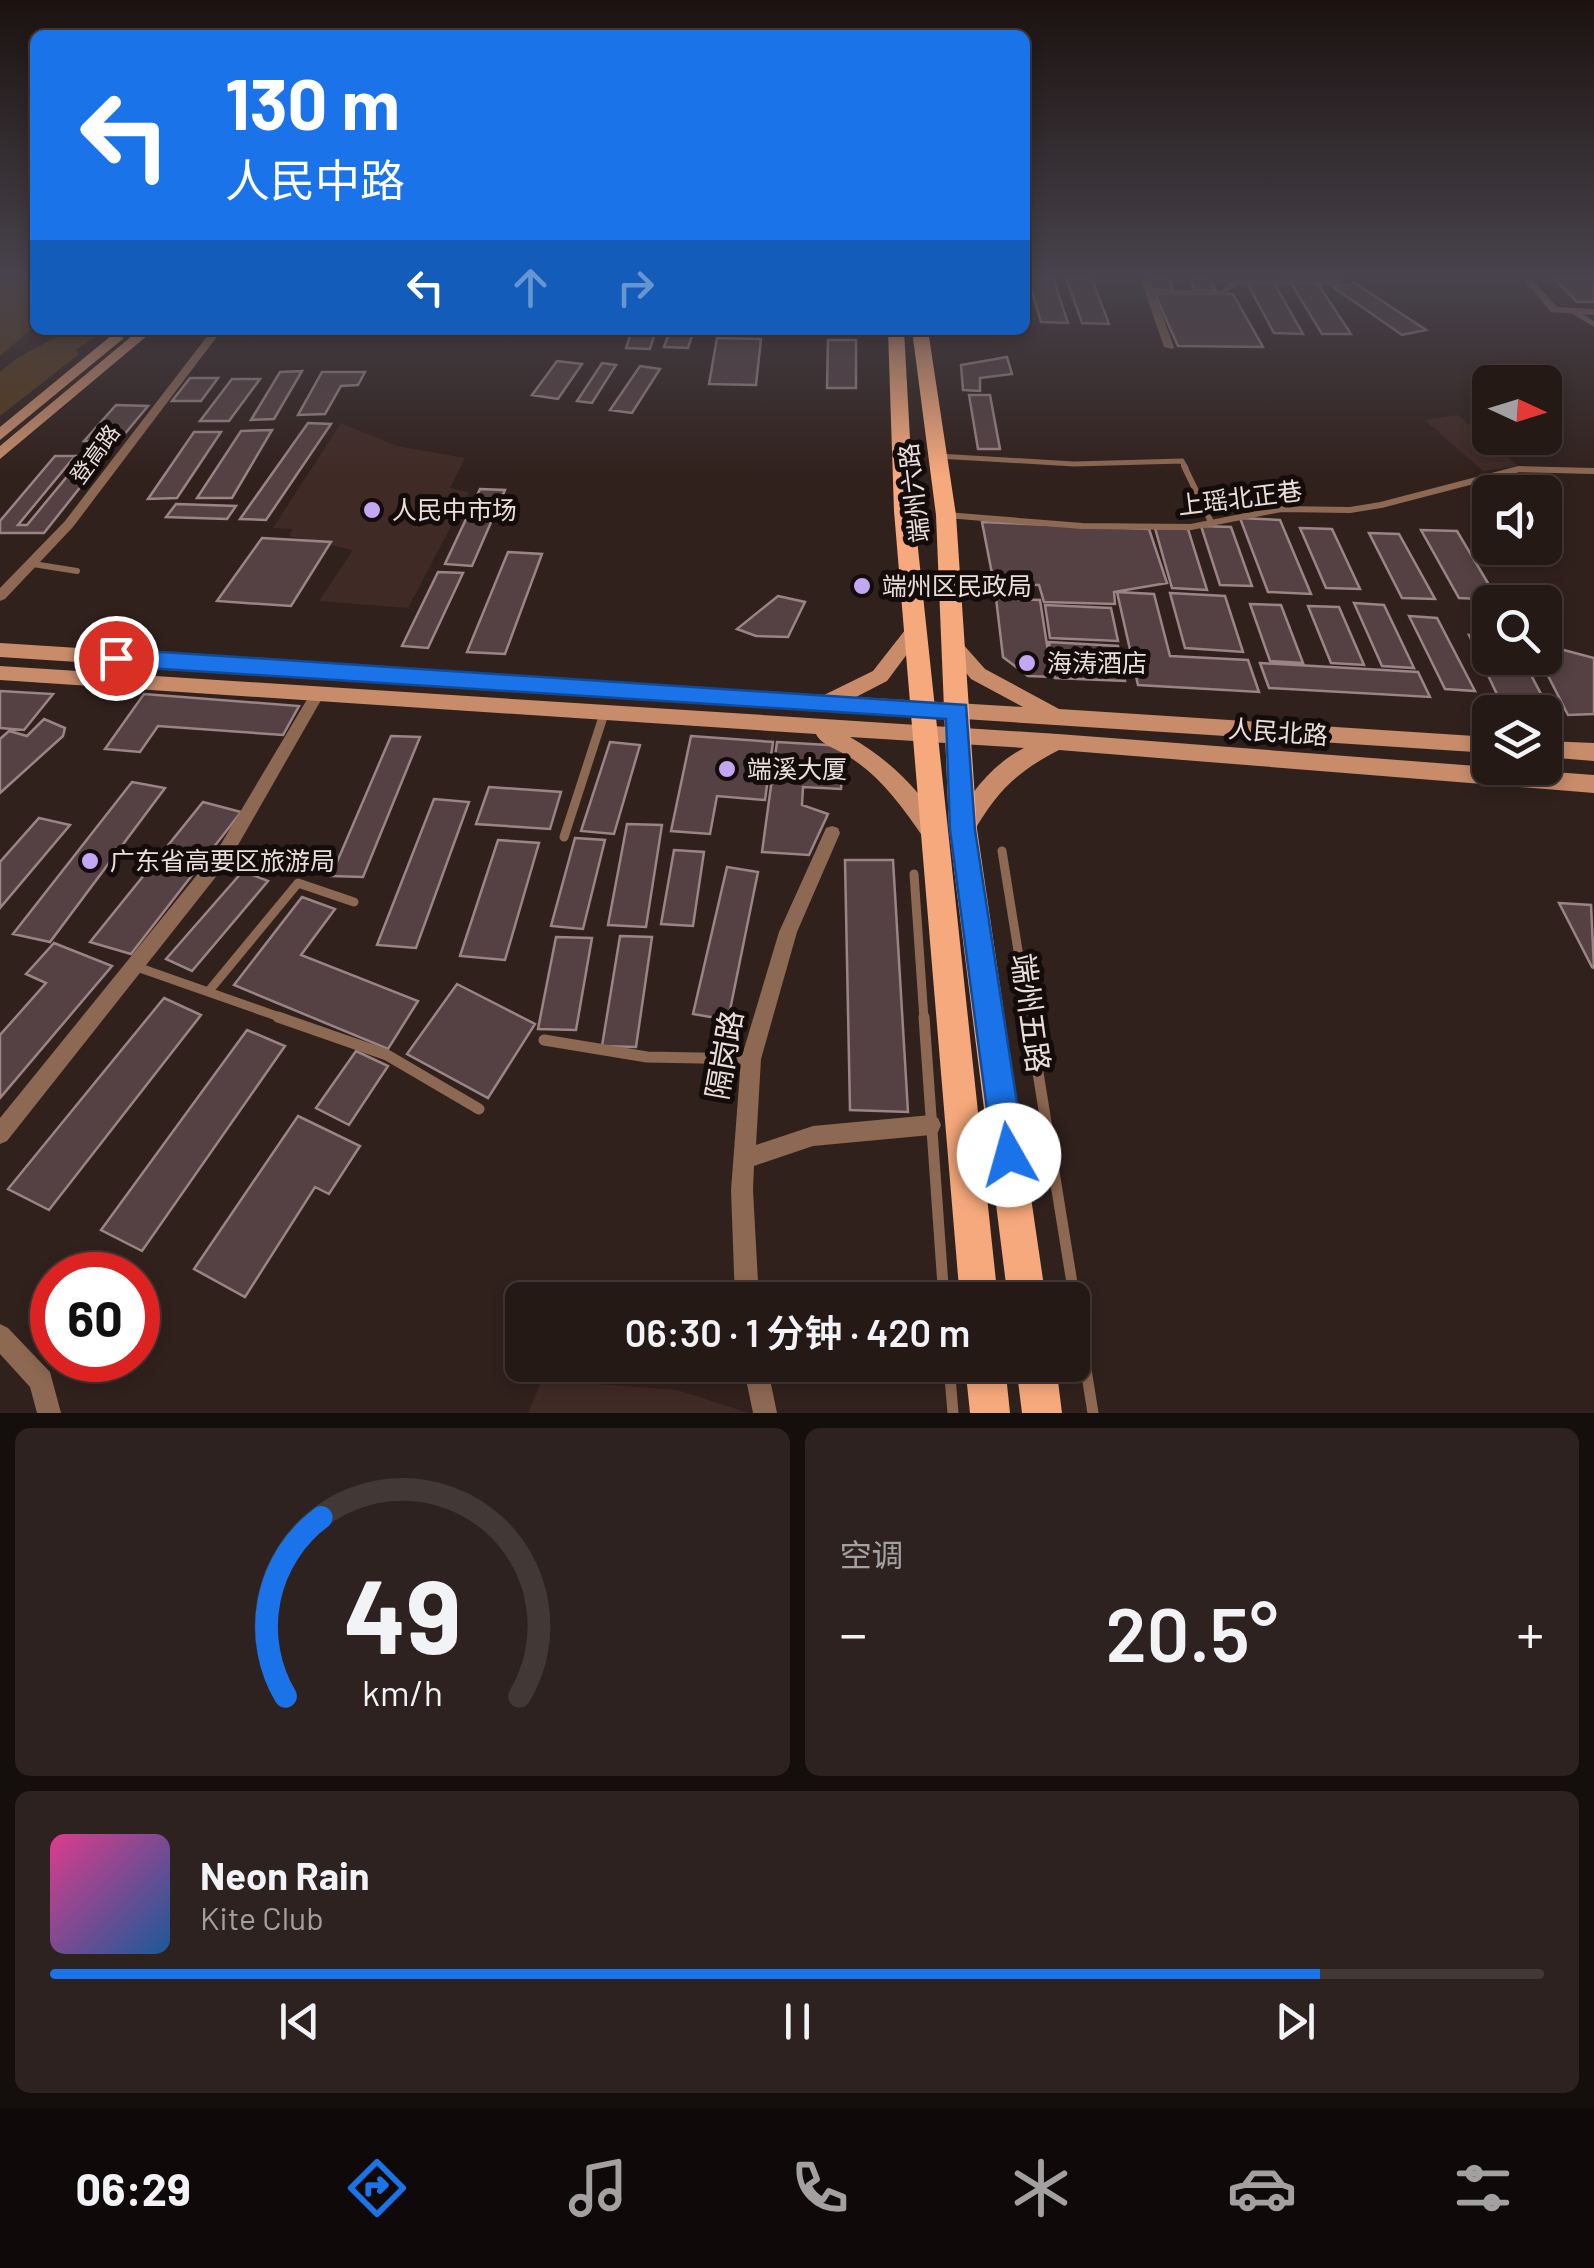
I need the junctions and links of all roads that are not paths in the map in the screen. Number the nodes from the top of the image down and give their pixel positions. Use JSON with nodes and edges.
{"nodes":[{"id":1,"x":109,"y":344,"type":"edge"},
{"id":2,"x":130,"y":344,"type":"edge"},
{"id":3,"x":206,"y":344,"type":"edge"},
{"id":4,"x":897,"y":344,"type":"edge"},
{"id":5,"x":922,"y":344,"type":"edge"},
{"id":6,"x":1167,"y":344,"type":"edge"},
{"id":7,"x":1168,"y":347,"type":"dead end"},
{"id":8,"x":0,"y":435,"type":"edge"},
{"id":9,"x":0,"y":454,"type":"edge"},
{"id":10,"x":938,"y":456,"type":"junction"},
{"id":11,"x":1594,"y":471,"type":"edge"},
{"id":12,"x":946,"y":515,"type":"junction"},
{"id":13,"x":1212,"y":524,"type":"junction"},
{"id":14,"x":33,"y":564,"type":"junction"},
{"id":15,"x":76,"y":571,"type":"dead end"},
{"id":16,"x":0,"y":596,"type":"edge"},
{"id":17,"x":916,"y":630,"type":"junction"},
{"id":18,"x":954,"y":647,"type":"junction"},
{"id":19,"x":0,"y":650,"type":"edge"},
{"id":20,"x":0,"y":673,"type":"edge"},
{"id":21,"x":316,"y":694,"type":"junction"},
{"id":22,"x":828,"y":702,"type":"junction"},
{"id":23,"x":604,"y":714,"type":"junction"},
{"id":24,"x":1032,"y":716,"type":"junction"},
{"id":25,"x":1062,"y":718,"type":"junction"},
{"id":26,"x":924,"y":721,"type":"junction"},
{"id":27,"x":958,"y":724,"type":"junction"},
{"id":28,"x":810,"y":728,"type":"junction"},
{"id":29,"x":1034,"y":741,"type":"junction"},
{"id":30,"x":1058,"y":742,"type":"junction"},
{"id":31,"x":1472,"y":745,"type":"edge"},
{"id":32,"x":1562,"y":750,"type":"edge"},
{"id":33,"x":1594,"y":752,"type":"edge"},
{"id":34,"x":1594,"y":784,"type":"edge"},
{"id":35,"x":947,"y":830,"type":"junction"},
{"id":36,"x":832,"y":834,"type":"dead end"},
{"id":37,"x":564,"y":838,"type":"dead end"},
{"id":38,"x":1002,"y":851,"type":"dead end"},
{"id":39,"x":914,"y":874,"type":"dead end"},
{"id":40,"x":354,"y":902,"type":"dead end"},
{"id":41,"x":138,"y":966,"type":"junction"},
{"id":42,"x":208,"y":992,"type":"junction"},
{"id":43,"x":544,"y":1040,"type":"dead end"},
{"id":44,"x":751,"y":1058,"type":"junction"},
{"id":45,"x":480,"y":1108,"type":"dead end"},
{"id":46,"x":931,"y":1126,"type":"junction"},
{"id":47,"x":0,"y":1134,"type":"edge"},
{"id":48,"x":744,"y":1160,"type":"junction"},
{"id":49,"x":746,"y":1282,"type":"edge"},
{"id":50,"x":943,"y":1282,"type":"edge"},
{"id":51,"x":977,"y":1282,"type":"edge"},
{"id":52,"x":1024,"y":1282,"type":"edge"},
{"id":53,"x":0,"y":1336,"type":"edge"},
{"id":54,"x":759,"y":1382,"type":"edge"},
{"id":55,"x":950,"y":1382,"type":"edge"},
{"id":56,"x":987,"y":1382,"type":"edge"},
{"id":57,"x":1038,"y":1382,"type":"edge"},
{"id":58,"x":49,"y":1413,"type":"edge"},
{"id":59,"x":765,"y":1413,"type":"edge"},
{"id":60,"x":952,"y":1413,"type":"edge"},
{"id":61,"x":990,"y":1413,"type":"edge"},
{"id":62,"x":1042,"y":1413,"type":"edge"},
{"id":63,"x":1093,"y":1413,"type":"edge"}],
"edges":[{"from":1,"to":8,"type":"main road"},
{"from":2,"to":9,"type":"main road"},
{"from":3,"to":14,"type":"street","name":"登高路"},
{"from":4,"to":17,"type":"main road","name":"端州六路"},
{"from":5,"to":10,"type":"main road","name":"端州六路"},
{"from":6,"to":7,"type":"street"},
{"from":10,"to":12,"type":"main road","name":"端州六路"},
{"from":10,"to":13,"type":"lane"},
{"from":11,"to":13,"type":"lane","name":"上瑶北正巷"},
{"from":12,"to":13,"type":"lane","name":"上瑶北正巷"},
{"from":12,"to":18,"type":"main road","name":"端州六路"},
{"from":14,"to":15,"type":"lane"},
{"from":14,"to":16,"type":"street","name":"登高路"},
{"from":17,"to":22,"type":"main road"},
{"from":17,"to":26,"type":"main road","name":"端州六路"},
{"from":18,"to":25,"type":"main road"},
{"from":18,"to":27,"type":"main road","name":"端州六路"},
{"from":19,"to":22,"type":"main road"},
{"from":20,"to":21,"type":"main road"},
{"from":21,"to":23,"type":"main road"},
{"from":21,"to":41,"type":"street"},
{"from":22,"to":26,"type":"main road"},
{"from":23,"to":28,"type":"main road"},
{"from":23,"to":37,"type":"lane"},
{"from":24,"to":25,"type":"main road","name":"人民北路"},
{"from":24,"to":27,"type":"main road","name":"人民北路"},
{"from":24,"to":29,"type":"main road"},
{"from":25,"to":31,"type":"main road","name":"人民北路"},
{"from":26,"to":27,"type":"main road"},
{"from":26,"to":28,"type":"main road"},
{"from":26,"to":35,"type":"main road","name":"端州五路"},
{"from":27,"to":29,"type":"main road","name":"人民北路"},
{"from":27,"to":35,"type":"main road","name":"端州五路"},
{"from":28,"to":35,"type":"main road"},
{"from":29,"to":30,"type":"main road","name":"人民北路"},
{"from":30,"to":34,"type":"main road","name":"人民北路"},
{"from":30,"to":35,"type":"main road"},
{"from":32,"to":33,"type":"main road"},
{"from":35,"to":51,"type":"main road","name":"端州五路"},
{"from":35,"to":52,"type":"main road","name":"端州五路"},
{"from":36,"to":44,"type":"street","name":"隔岗路"},
{"from":38,"to":63,"type":"lane"},
{"from":39,"to":46,"type":"lane"},
{"from":40,"to":42,"type":"lane"},
{"from":41,"to":42,"type":"lane"},
{"from":41,"to":47,"type":"street"},
{"from":42,"to":45,"type":"lane"},
{"from":43,"to":44,"type":"lane"},
{"from":44,"to":48,"type":"street","name":"隔岗路"},
{"from":46,"to":48,"type":"street"},
{"from":46,"to":50,"type":"lane"},
{"from":48,"to":49,"type":"street","name":"隔岗路"},
{"from":53,"to":58,"type":"street"},
{"from":54,"to":59,"type":"street"},
{"from":55,"to":60,"type":"lane"},
{"from":56,"to":61,"type":"main road"},
{"from":57,"to":62,"type":"main road"}]}
